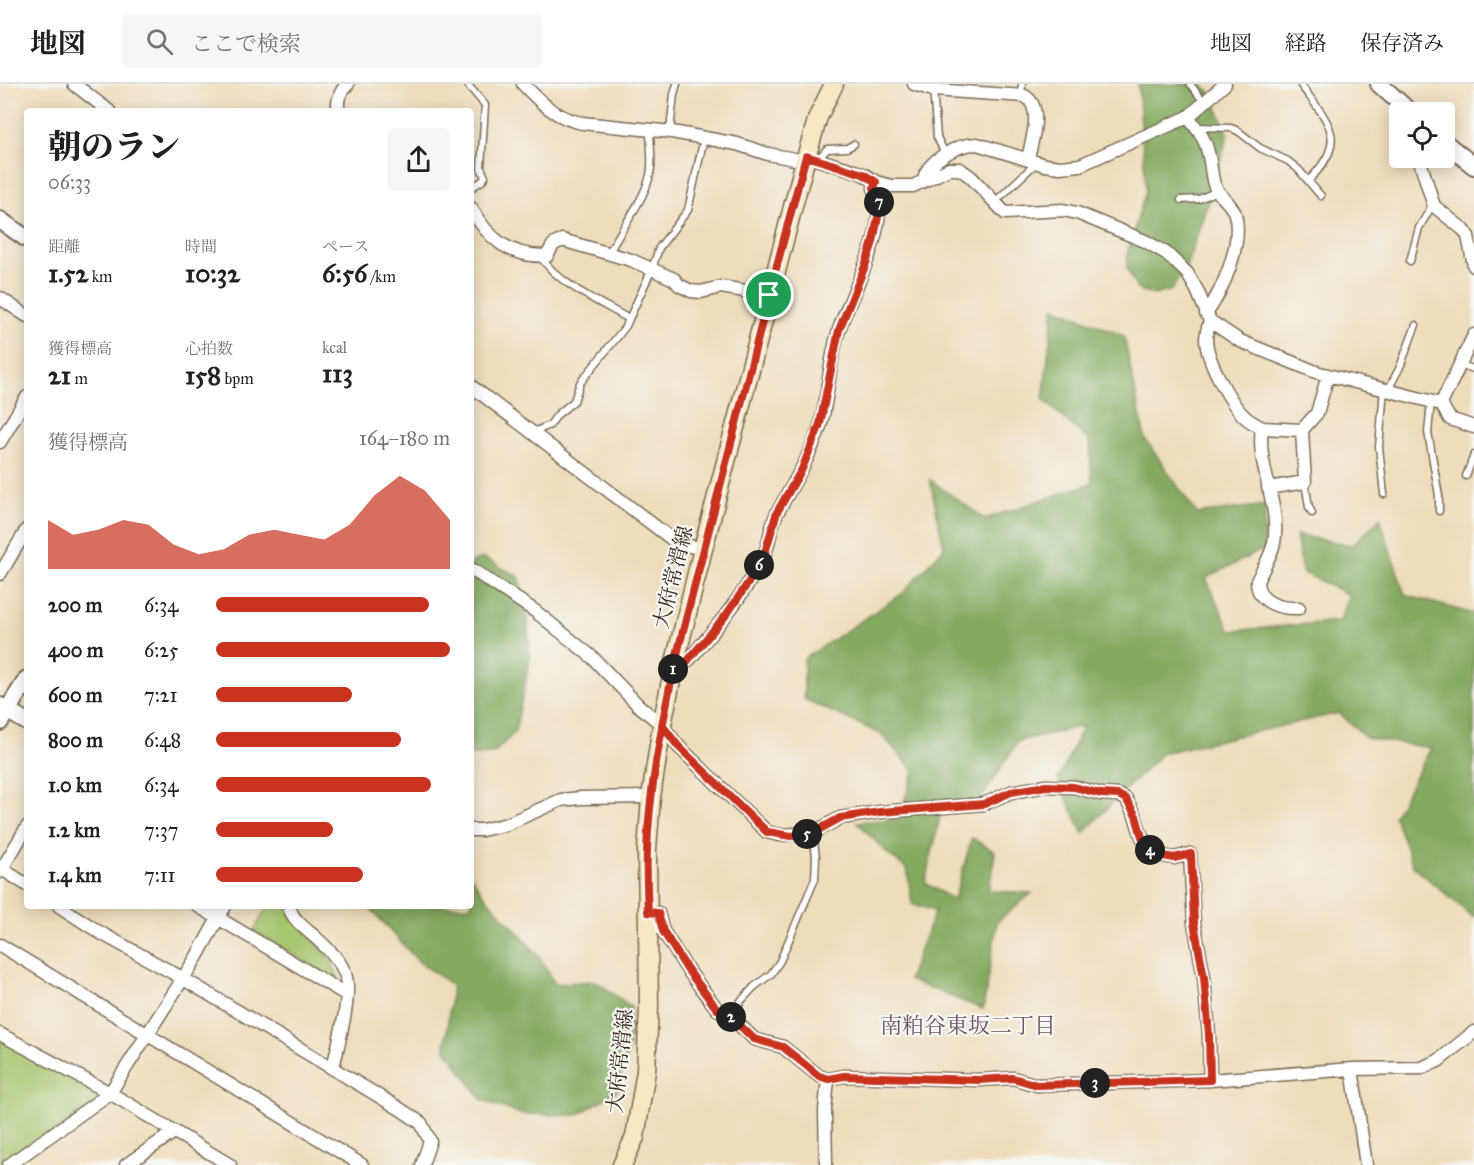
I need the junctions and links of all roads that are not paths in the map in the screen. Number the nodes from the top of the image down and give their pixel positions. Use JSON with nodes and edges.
{"nodes":[{"id":1,"x":523,"y":84,"type":"edge"},
{"id":2,"x":677,"y":84,"type":"edge"},
{"id":3,"x":834,"y":84,"type":"edge"},
{"id":4,"x":914,"y":84,"type":"edge"},
{"id":5,"x":1190,"y":84,"type":"edge"},
{"id":6,"x":1225,"y":84,"type":"edge"},
{"id":7,"x":1300,"y":84,"type":"edge"},
{"id":8,"x":1379,"y":84,"type":"edge"},
{"id":9,"x":82,"y":86,"type":"edge"},
{"id":10,"x":342,"y":86,"type":"edge"},
{"id":11,"x":471,"y":86,"type":"edge"},
{"id":12,"x":933,"y":90,"type":"junction"},
{"id":13,"x":1021,"y":90,"type":"edge"},
{"id":14,"x":1204,"y":102,"type":"junction"},
{"id":15,"x":1399,"y":102,"type":"edge"},
{"id":16,"x":106,"y":108,"type":"edge"},
{"id":17,"x":338,"y":108,"type":"edge"},
{"id":18,"x":1188,"y":117,"type":"junction"},
{"id":19,"x":1197,"y":127,"type":"junction"},
{"id":20,"x":650,"y":129,"type":"junction"},
{"id":21,"x":670,"y":132,"type":"junction"},
{"id":22,"x":704,"y":138,"type":"junction"},
{"id":23,"x":854,"y":144,"type":"dead end"},
{"id":24,"x":1455,"y":151,"type":"edge"},
{"id":25,"x":945,"y":155,"type":"junction"},
{"id":26,"x":810,"y":159,"type":"junction"},
{"id":27,"x":1032,"y":161,"type":"junction"},
{"id":28,"x":1474,"y":166,"type":"edge"},
{"id":29,"x":1422,"y":168,"type":"edge"},
{"id":30,"x":924,"y":179,"type":"junction"},
{"id":31,"x":876,"y":182,"type":"junction"},
{"id":32,"x":1308,"y":182,"type":"junction"},
{"id":33,"x":474,"y":186,"type":"edge"},
{"id":34,"x":1217,"y":191,"type":"junction"},
{"id":35,"x":1321,"y":196,"type":"dead end"},
{"id":36,"x":1181,"y":200,"type":"dead end"},
{"id":37,"x":995,"y":202,"type":"junction"},
{"id":38,"x":1434,"y":204,"type":"junction"},
{"id":39,"x":474,"y":213,"type":"edge"},
{"id":40,"x":0,"y":220,"type":"edge"},
{"id":41,"x":24,"y":237,"type":"edge"},
{"id":42,"x":609,"y":254,"type":"junction"},
{"id":43,"x":540,"y":256,"type":"junction"},
{"id":44,"x":1410,"y":261,"type":"dead end"},
{"id":45,"x":1474,"y":266,"type":"edge"},
{"id":46,"x":652,"y":269,"type":"junction"},
{"id":47,"x":769,"y":295,"type":"junction"},
{"id":48,"x":2,"y":303,"type":"edge"},
{"id":49,"x":24,"y":314,"type":"edge"},
{"id":50,"x":1208,"y":318,"type":"junction"},
{"id":51,"x":629,"y":319,"type":"junction"},
{"id":52,"x":1416,"y":325,"type":"dead end"},
{"id":53,"x":1474,"y":335,"type":"edge"},
{"id":54,"x":1458,"y":365,"type":"junction"},
{"id":55,"x":1474,"y":369,"type":"edge"},
{"id":56,"x":1328,"y":375,"type":"junction"},
{"id":57,"x":474,"y":388,"type":"edge"},
{"id":58,"x":1386,"y":390,"type":"junction"},
{"id":59,"x":24,"y":402,"type":"edge"},
{"id":60,"x":1436,"y":403,"type":"junction"},
{"id":61,"x":1474,"y":427,"type":"edge"},
{"id":62,"x":1262,"y":428,"type":"junction"},
{"id":63,"x":1302,"y":430,"type":"junction"},
{"id":64,"x":533,"y":435,"type":"junction"},
{"id":65,"x":0,"y":442,"type":"edge"},
{"id":66,"x":1474,"y":455,"type":"edge"},
{"id":67,"x":1466,"y":476,"type":"dead end"},
{"id":68,"x":1305,"y":482,"type":"junction"},
{"id":69,"x":1268,"y":488,"type":"junction"},
{"id":70,"x":1384,"y":494,"type":"dead end"},
{"id":71,"x":1439,"y":511,"type":"dead end"},
{"id":72,"x":1312,"y":513,"type":"dead end"},
{"id":73,"x":24,"y":534,"type":"edge"},
{"id":74,"x":703,"y":549,"type":"junction"},
{"id":75,"x":474,"y":570,"type":"edge"},
{"id":76,"x":0,"y":574,"type":"edge"},
{"id":77,"x":1299,"y":608,"type":"dead end"},
{"id":78,"x":674,"y":666,"type":"junction"},
{"id":79,"x":24,"y":683,"type":"edge"},
{"id":80,"x":2,"y":713,"type":"edge"},
{"id":81,"x":24,"y":721,"type":"edge"},
{"id":82,"x":662,"y":725,"type":"junction"},
{"id":83,"x":651,"y":796,"type":"junction"},
{"id":84,"x":474,"y":830,"type":"edge"},
{"id":85,"x":24,"y":832,"type":"edge"},
{"id":86,"x":813,"y":833,"type":"junction"},
{"id":87,"x":1,"y":870,"type":"edge"},
{"id":88,"x":24,"y":883,"type":"edge"},
{"id":89,"x":64,"y":909,"type":"edge"},
{"id":90,"x":203,"y":909,"type":"edge"},
{"id":91,"x":223,"y":909,"type":"edge"},
{"id":92,"x":290,"y":909,"type":"edge"},
{"id":93,"x":648,"y":912,"type":"junction"},
{"id":94,"x":218,"y":918,"type":"junction"},
{"id":95,"x":0,"y":945,"type":"edge"},
{"id":96,"x":182,"y":978,"type":"junction"},
{"id":97,"x":347,"y":995,"type":"junction"},
{"id":98,"x":732,"y":1019,"type":"junction"},
{"id":99,"x":1474,"y":1032,"type":"edge"},
{"id":100,"x":0,"y":1034,"type":"edge"},
{"id":101,"x":146,"y":1035,"type":"junction"},
{"id":102,"x":333,"y":1068,"type":"junction"},
{"id":103,"x":1353,"y":1069,"type":"junction"},
{"id":104,"x":828,"y":1079,"type":"junction"},
{"id":105,"x":1210,"y":1080,"type":"junction"},
{"id":106,"x":111,"y":1093,"type":"junction"},
{"id":107,"x":174,"y":1132,"type":"junction"},
{"id":108,"x":0,"y":1161,"type":"edge"},
{"id":109,"x":7,"y":1165,"type":"edge"},
{"id":110,"x":126,"y":1165,"type":"edge"},
{"id":111,"x":231,"y":1165,"type":"edge"},
{"id":112,"x":362,"y":1165,"type":"edge"},
{"id":113,"x":422,"y":1165,"type":"edge"},
{"id":114,"x":622,"y":1165,"type":"edge"},
{"id":115,"x":826,"y":1165,"type":"edge"},
{"id":116,"x":1366,"y":1165,"type":"edge"}],
"edges":[{"from":1,"to":20,"type":"street"},
{"from":2,"to":21,"type":"lane"},
{"from":3,"to":26,"type":"main road","name":"大府常滑線"},
{"from":4,"to":12,"type":"street"},
{"from":5,"to":14,"type":"lane"},
{"from":6,"to":14,"type":"street"},
{"from":7,"to":32,"type":"lane"},
{"from":8,"to":15,"type":"street"},
{"from":9,"to":16,"type":"street"},
{"from":10,"to":17,"type":"street"},
{"from":11,"to":33,"type":"lane"},
{"from":12,"to":13,"type":"street"},
{"from":12,"to":25,"type":"lane"},
{"from":13,"to":27,"type":"street"},
{"from":14,"to":18,"type":"street"},
{"from":18,"to":19,"type":"street"},
{"from":18,"to":27,"type":"street"},
{"from":19,"to":32,"type":"lane"},
{"from":19,"to":34,"type":"street"},
{"from":20,"to":21,"type":"street"},
{"from":20,"to":42,"type":"lane"},
{"from":21,"to":22,"type":"street"},
{"from":22,"to":26,"type":"street"},
{"from":22,"to":46,"type":"lane"},
{"from":23,"to":26,"type":"lane"},
{"from":24,"to":28,"type":"street"},
{"from":25,"to":27,"type":"street"},
{"from":25,"to":30,"type":"street"},
{"from":26,"to":31,"type":"street"},
{"from":26,"to":47,"type":"main road","name":"大府常滑線"},
{"from":27,"to":37,"type":"lane"},
{"from":29,"to":38,"type":"street"},
{"from":30,"to":31,"type":"street"},
{"from":30,"to":37,"type":"street"},
{"from":31,"to":78,"type":"street"},
{"from":32,"to":35,"type":"lane"},
{"from":34,"to":36,"type":"lane"},
{"from":34,"to":50,"type":"street"},
{"from":37,"to":50,"type":"street"},
{"from":38,"to":44,"type":"lane"},
{"from":38,"to":45,"type":"street"},
{"from":39,"to":43,"type":"street"},
{"from":40,"to":41,"type":"street"},
{"from":42,"to":43,"type":"street"},
{"from":42,"to":46,"type":"street"},
{"from":43,"to":51,"type":"lane"},
{"from":46,"to":47,"type":"street"},
{"from":46,"to":51,"type":"lane"},
{"from":47,"to":74,"type":"main road","name":"大府常滑線"},
{"from":48,"to":49,"type":"street"},
{"from":50,"to":56,"type":"street"},
{"from":50,"to":62,"type":"street"},
{"from":51,"to":64,"type":"lane"},
{"from":52,"to":58,"type":"lane"},
{"from":53,"to":54,"type":"street"},
{"from":54,"to":55,"type":"lane"},
{"from":54,"to":60,"type":"street"},
{"from":56,"to":58,"type":"street"},
{"from":56,"to":63,"type":"street"},
{"from":57,"to":64,"type":"street"},
{"from":58,"to":60,"type":"street"},
{"from":58,"to":70,"type":"lane"},
{"from":59,"to":65,"type":"street"},
{"from":60,"to":61,"type":"street"},
{"from":60,"to":71,"type":"lane"},
{"from":62,"to":63,"type":"street"},
{"from":62,"to":69,"type":"street"},
{"from":63,"to":68,"type":"street"},
{"from":64,"to":74,"type":"street"},
{"from":66,"to":67,"type":"lane"},
{"from":68,"to":69,"type":"street"},
{"from":68,"to":72,"type":"lane"},
{"from":69,"to":77,"type":"street"},
{"from":73,"to":76,"type":"street"},
{"from":74,"to":78,"type":"main road","name":"大府常滑線"},
{"from":75,"to":82,"type":"street"},
{"from":78,"to":82,"type":"main road","name":"大府常滑線"},
{"from":79,"to":80,"type":"street"},
{"from":80,"to":81,"type":"street"},
{"from":82,"to":83,"type":"main road","name":"大府常滑線"},
{"from":82,"to":86,"type":"street"},
{"from":83,"to":84,"type":"street"},
{"from":83,"to":93,"type":"main road","name":"大府常滑線"},
{"from":85,"to":87,"type":"street"},
{"from":86,"to":98,"type":"lane"},
{"from":86,"to":105,"type":"street"},
{"from":87,"to":88,"type":"street"},
{"from":89,"to":96,"type":"street"},
{"from":90,"to":94,"type":"street"},
{"from":91,"to":94,"type":"street"},
{"from":92,"to":97,"type":"street"},
{"from":93,"to":98,"type":"street"},
{"from":93,"to":114,"type":"main road","name":"大府常滑線"},
{"from":94,"to":96,"type":"street"},
{"from":94,"to":97,"type":"street"},
{"from":95,"to":101,"type":"street"},
{"from":96,"to":101,"type":"street"},
{"from":96,"to":102,"type":"street"},
{"from":97,"to":102,"type":"street"},
{"from":98,"to":104,"type":"street"},
{"from":99,"to":103,"type":"street"},
{"from":100,"to":106,"type":"street"},
{"from":101,"to":106,"type":"street"},
{"from":101,"to":112,"type":"street"},
{"from":102,"to":113,"type":"street"},
{"from":103,"to":105,"type":"street"},
{"from":103,"to":116,"type":"street"},
{"from":104,"to":105,"type":"street"},
{"from":104,"to":115,"type":"street"},
{"from":106,"to":107,"type":"street"},
{"from":106,"to":109,"type":"street"},
{"from":107,"to":110,"type":"street"},
{"from":107,"to":111,"type":"street"},
{"from":108,"to":109,"type":"street"}]}
